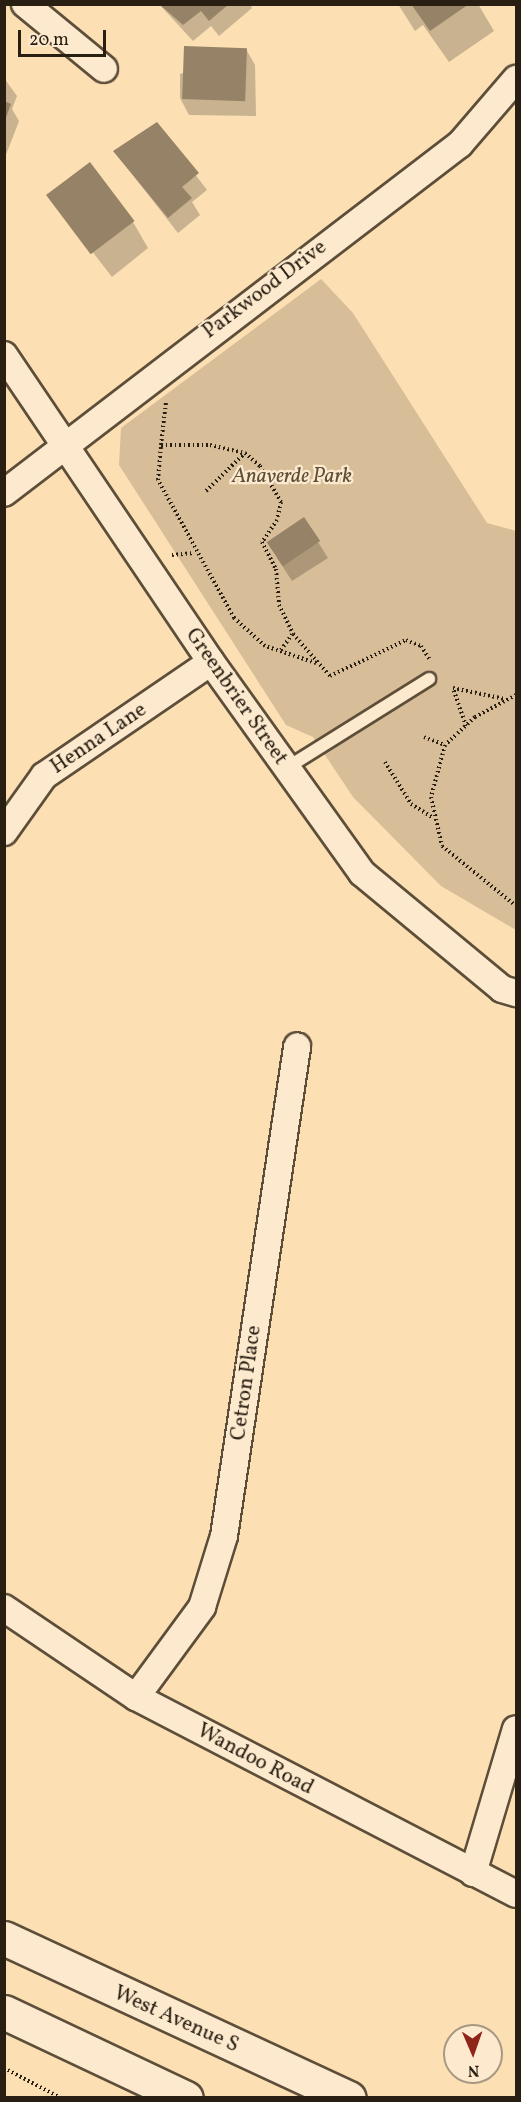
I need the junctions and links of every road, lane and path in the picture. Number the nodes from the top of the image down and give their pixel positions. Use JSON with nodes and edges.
{"nodes":[{"id":1,"x":25,"y":4,"type":"edge"},
{"id":2,"x":104,"y":69,"type":"dead end"},
{"id":3,"x":516,"y":79,"type":"edge"},
{"id":4,"x":4,"y":355,"type":"edge"},
{"id":5,"x":67,"y":441,"type":"junction"},
{"id":6,"x":245,"y":453,"type":"junction"},
{"id":7,"x":206,"y":491,"type":"dead end"},
{"id":8,"x":4,"y":493,"type":"edge"},
{"id":9,"x":292,"y":634,"type":"junction"},
{"id":10,"x":280,"y":650,"type":"junction"},
{"id":11,"x":211,"y":662,"type":"junction"},
{"id":12,"x":316,"y":663,"type":"junction"},
{"id":13,"x":434,"y":665,"type":"dead end"},
{"id":14,"x":429,"y":679,"type":"dead end"},
{"id":15,"x":446,"y":681,"type":"dead end"},
{"id":16,"x":453,"y":688,"type":"junction"},
{"id":17,"x":516,"y":695,"type":"edge"},
{"id":18,"x":506,"y":699,"type":"junction"},
{"id":19,"x":466,"y":726,"type":"junction"},
{"id":20,"x":424,"y":737,"type":"dead end"},
{"id":21,"x":445,"y":745,"type":"junction"},
{"id":22,"x":385,"y":762,"type":"dead end"},
{"id":23,"x":285,"y":769,"type":"junction"},
{"id":24,"x":432,"y":817,"type":"junction"},
{"id":25,"x":4,"y":832,"type":"edge"},
{"id":26,"x":516,"y":906,"type":"edge"},
{"id":27,"x":516,"y":993,"type":"edge"},
{"id":28,"x":297,"y":1046,"type":"dead end"},
{"id":29,"x":4,"y":1608,"type":"edge"},
{"id":30,"x":136,"y":1697,"type":"junction"},
{"id":31,"x":516,"y":1730,"type":"edge"},
{"id":32,"x":473,"y":1873,"type":"junction"},
{"id":33,"x":516,"y":1894,"type":"edge"},
{"id":34,"x":4,"y":1938,"type":"edge"},
{"id":35,"x":4,"y":2012,"type":"edge"},
{"id":36,"x":4,"y":2068,"type":"edge"},
{"id":37,"x":61,"y":2097,"type":"edge"},
{"id":38,"x":186,"y":2097,"type":"edge"},
{"id":39,"x":349,"y":2097,"type":"edge"}],
"edges":[{"from":1,"to":2,"type":"street"},
{"from":3,"to":5,"type":"street","name":"Parkwood Drive"},
{"from":4,"to":5,"type":"street","name":"Greenbrier Street"},
{"from":5,"to":8,"type":"street","name":"Parkwood Drive"},
{"from":5,"to":11,"type":"street","name":"Greenbrier Street"},
{"from":6,"to":7,"type":"path"},
{"from":6,"to":9,"type":"path"},
{"from":6,"to":10,"type":"path"},
{"from":9,"to":10,"type":"path"},
{"from":9,"to":12,"type":"path"},
{"from":10,"to":12,"type":"path"},
{"from":11,"to":23,"type":"street","name":"Greenbrier Street"},
{"from":11,"to":25,"type":"street","name":"Henna Lane"},
{"from":12,"to":13,"type":"path"},
{"from":14,"to":23,"type":"lane"},
{"from":15,"to":16,"type":"path"},
{"from":16,"to":18,"type":"path"},
{"from":16,"to":19,"type":"path"},
{"from":17,"to":18,"type":"path"},
{"from":18,"to":19,"type":"path"},
{"from":19,"to":21,"type":"path"},
{"from":20,"to":21,"type":"path"},
{"from":21,"to":24,"type":"path"},
{"from":22,"to":24,"type":"path"},
{"from":23,"to":27,"type":"street","name":"Greenbrier Street"},
{"from":24,"to":26,"type":"path"},
{"from":28,"to":30,"type":"street","name":"Cetron Place"},
{"from":29,"to":30,"type":"street","name":"Wandoo Road"},
{"from":30,"to":32,"type":"street","name":"Wandoo Road"},
{"from":31,"to":32,"type":"street"},
{"from":32,"to":33,"type":"street","name":"Wandoo Road"},
{"from":34,"to":39,"type":"street","name":"West Avenue S"},
{"from":35,"to":38,"type":"street"},
{"from":36,"to":37,"type":"path"}]}
